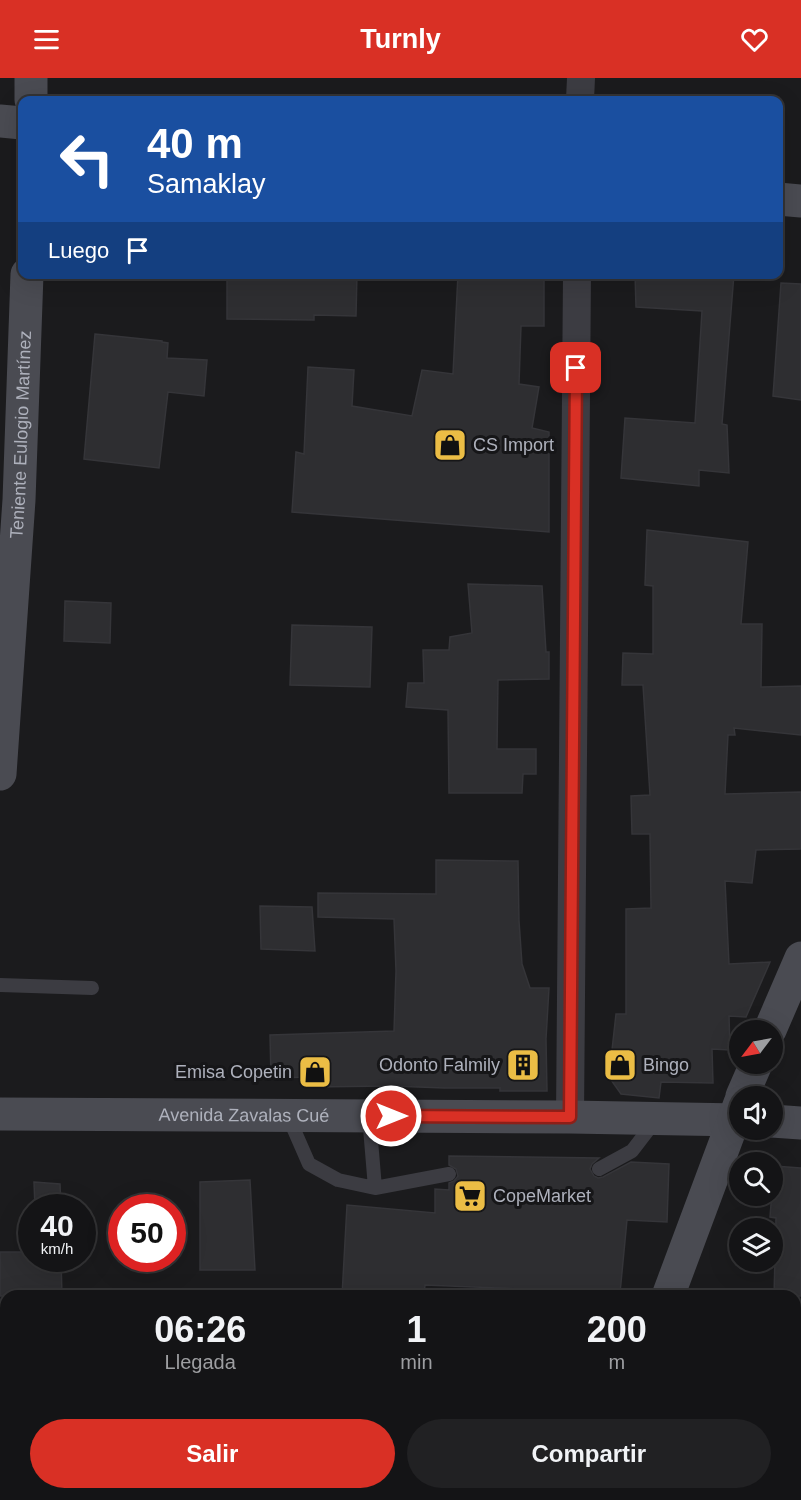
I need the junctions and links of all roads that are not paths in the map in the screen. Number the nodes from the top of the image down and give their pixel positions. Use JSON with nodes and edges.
{"nodes":[{"id":1,"x":31,"y":78,"type":"edge"},
{"id":2,"x":581,"y":78,"type":"edge"},
{"id":3,"x":32,"y":96,"type":"edge"},
{"id":4,"x":580,"y":96,"type":"edge"},
{"id":5,"x":0,"y":121,"type":"edge"},
{"id":6,"x":18,"y":123,"type":"edge"},
{"id":7,"x":783,"y":199,"type":"edge"},
{"id":8,"x":801,"y":201,"type":"edge"},
{"id":9,"x":27,"y":279,"type":"edge"},
{"id":10,"x":577,"y":279,"type":"edge"},
{"id":11,"x":0,"y":774,"type":"edge"},
{"id":12,"x":801,"y":958,"type":"edge"},
{"id":13,"x":0,"y":985,"type":"edge"},
{"id":14,"x":92,"y":988,"type":"dead end"},
{"id":15,"x":774,"y":1020,"type":"edge"},
{"id":16,"x":729,"y":1111,"type":"edge"},
{"id":17,"x":0,"y":1114,"type":"edge"},
{"id":18,"x":288,"y":1116,"type":"junction"},
{"id":19,"x":369,"y":1116,"type":"junction"},
{"id":20,"x":570,"y":1117,"type":"junction"},
{"id":21,"x":657,"y":1119,"type":"junction"},
{"id":22,"x":783,"y":1122,"type":"edge"},
{"id":23,"x":801,"y":1123,"type":"edge"},
{"id":24,"x":729,"y":1134,"type":"edge"},
{"id":25,"x":599,"y":1169,"type":"dead end"},
{"id":26,"x":449,"y":1174,"type":"dead end"},
{"id":27,"x":375,"y":1188,"type":"junction"},
{"id":28,"x":670,"y":1290,"type":"edge"}],
"edges":[{"from":1,"to":3,"type":"main road"},
{"from":2,"to":4,"type":"street"},
{"from":5,"to":6,"type":"main road"},
{"from":7,"to":8,"type":"main road"},
{"from":9,"to":11,"type":"main road","name":"Teniente Eulogio Martínez"},
{"from":10,"to":20,"type":"street"},
{"from":12,"to":15,"type":"main road"},
{"from":13,"to":14,"type":"lane"},
{"from":16,"to":21,"type":"main road","name":"Avenida Zavalas Cué"},
{"from":17,"to":18,"type":"main road","name":"Avenida Zavalas Cué"},
{"from":18,"to":19,"type":"main road","name":"Avenida Zavalas Cué"},
{"from":18,"to":27,"type":"lane"},
{"from":19,"to":20,"type":"main road","name":"Avenida Zavalas Cué"},
{"from":19,"to":27,"type":"lane"},
{"from":20,"to":21,"type":"main road","name":"Avenida Zavalas Cué"},
{"from":21,"to":25,"type":"lane"},
{"from":22,"to":23,"type":"main road"},
{"from":24,"to":28,"type":"main road"},
{"from":26,"to":27,"type":"lane"}]}
